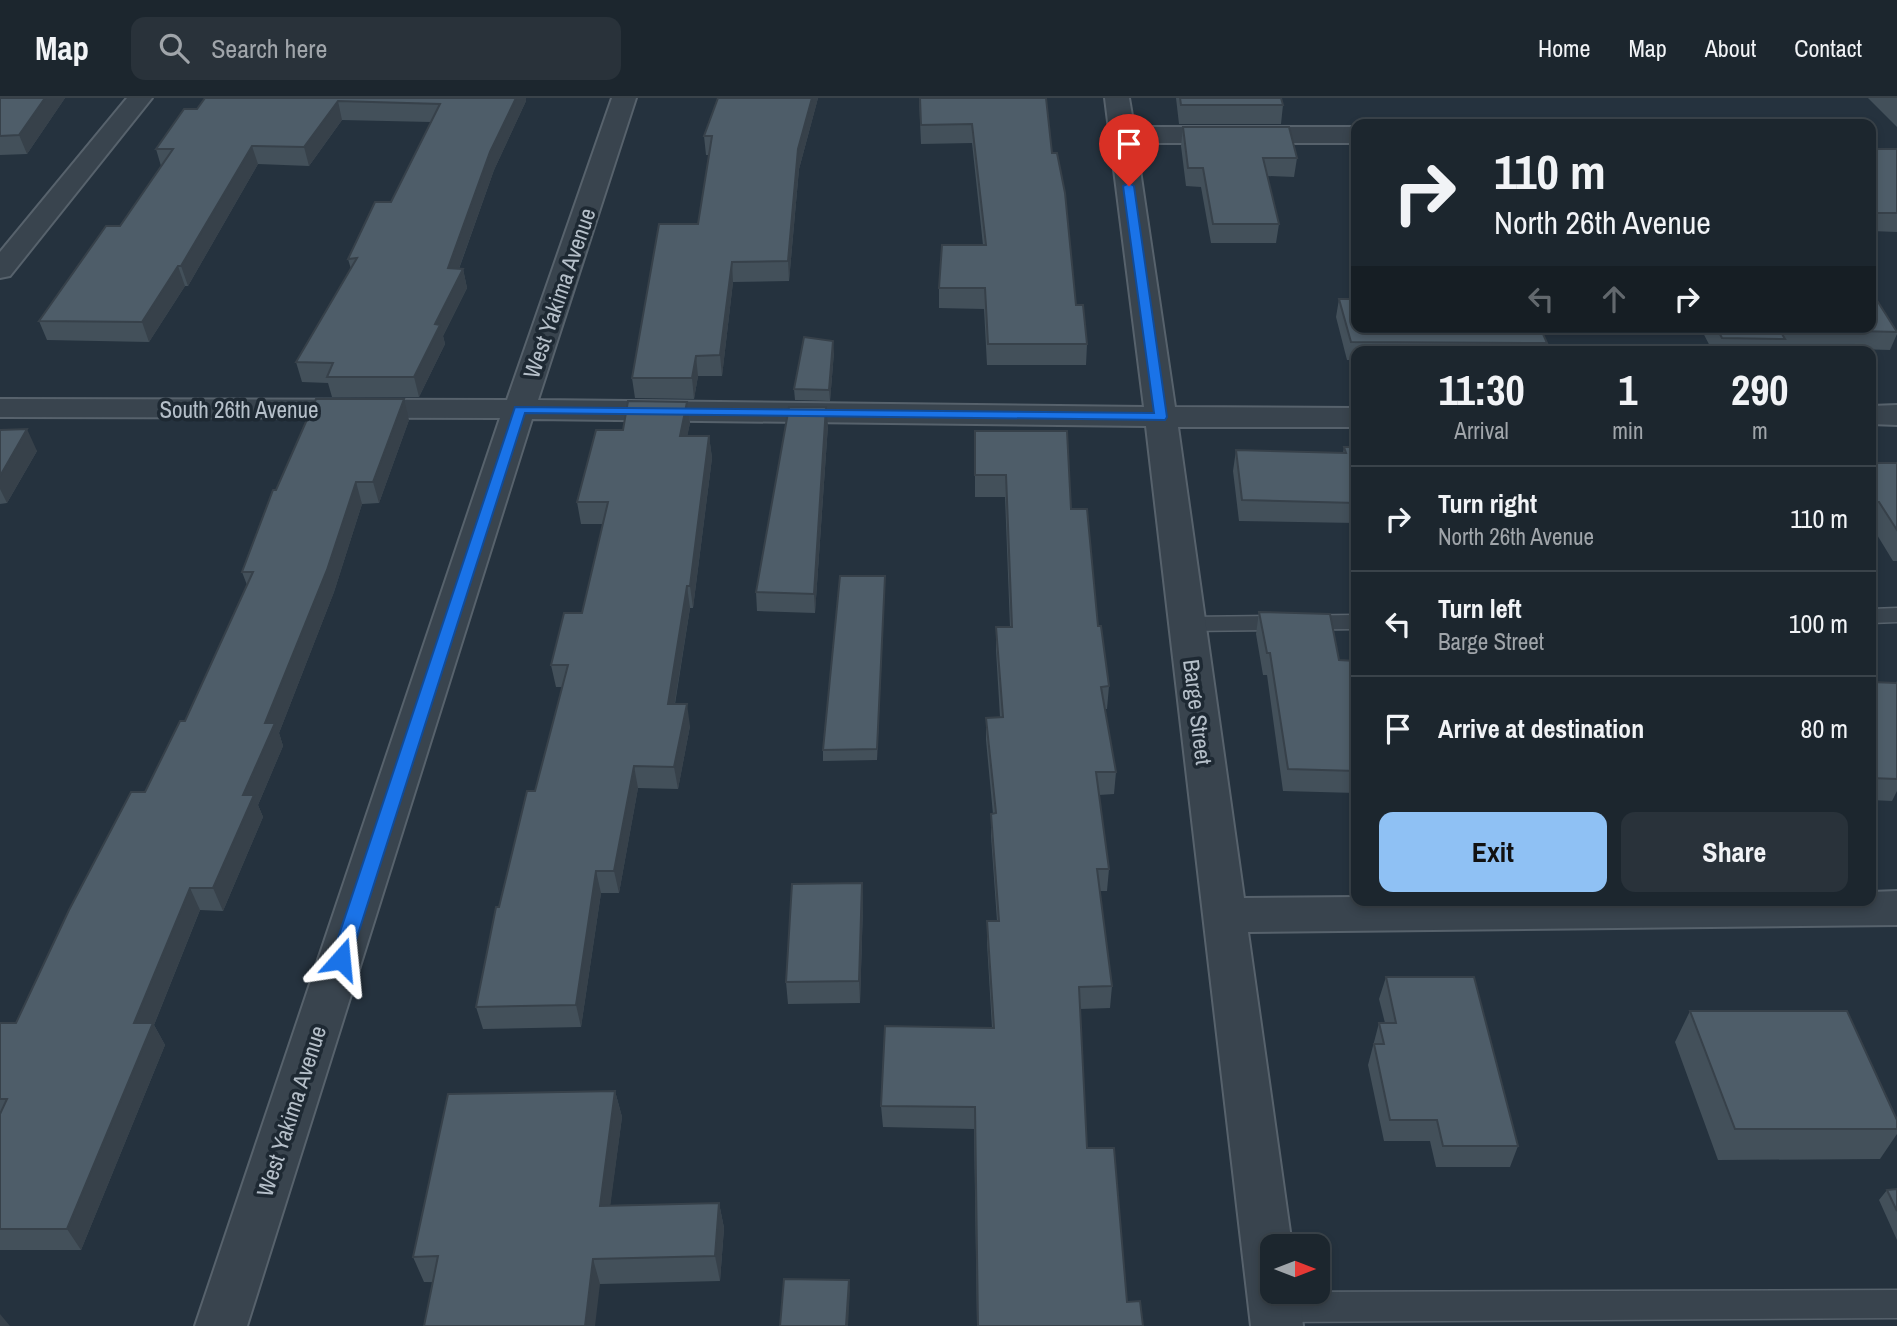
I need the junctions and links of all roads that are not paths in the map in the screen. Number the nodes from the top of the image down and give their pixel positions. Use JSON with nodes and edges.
{"nodes":[{"id":1,"x":140,"y":98,"type":"edge"},
{"id":2,"x":624,"y":98,"type":"edge"},
{"id":3,"x":1119,"y":116,"type":"edge"},
{"id":4,"x":1351,"y":135,"type":"edge"},
{"id":5,"x":0,"y":270,"type":"edge"},
{"id":6,"x":0,"y":408,"type":"edge"},
{"id":7,"x":519,"y":409,"type":"junction"},
{"id":8,"x":1876,"y":415,"type":"edge"},
{"id":9,"x":1897,"y":415,"type":"edge"},
{"id":10,"x":1161,"y":417,"type":"junction"},
{"id":11,"x":1351,"y":417,"type":"edge"},
{"id":12,"x":1897,"y":615,"type":"edge"},
{"id":13,"x":1876,"y":616,"type":"edge"},
{"id":14,"x":1351,"y":622,"type":"edge"},
{"id":15,"x":1187,"y":624,"type":"junction"},
{"id":16,"x":1897,"y":908,"type":"edge"},
{"id":17,"x":1224,"y":915,"type":"junction"},
{"id":18,"x":1897,"y":1304,"type":"edge"},
{"id":19,"x":1275,"y":1317,"type":"edge"},
{"id":20,"x":221,"y":1326,"type":"edge"}],
"edges":[{"from":1,"to":5,"type":"street"},
{"from":2,"to":7,"type":"street","name":"West Yakima Avenue"},
{"from":3,"to":4,"type":"street"},
{"from":3,"to":10,"type":"street","name":"Barge Street"},
{"from":6,"to":7,"type":"street","name":"South 26th Avenue"},
{"from":7,"to":10,"type":"street","name":"South 26th Avenue"},
{"from":7,"to":20,"type":"street","name":"West Yakima Avenue"},
{"from":8,"to":9,"type":"street"},
{"from":10,"to":11,"type":"street","name":"South 26th Avenue"},
{"from":10,"to":15,"type":"street","name":"Barge Street"},
{"from":12,"to":13,"type":"lane"},
{"from":14,"to":15,"type":"lane"},
{"from":15,"to":17,"type":"street","name":"Barge Street"},
{"from":16,"to":17,"type":"street"},
{"from":17,"to":19,"type":"street","name":"Barge Street"},
{"from":18,"to":19,"type":"lane"}]}
